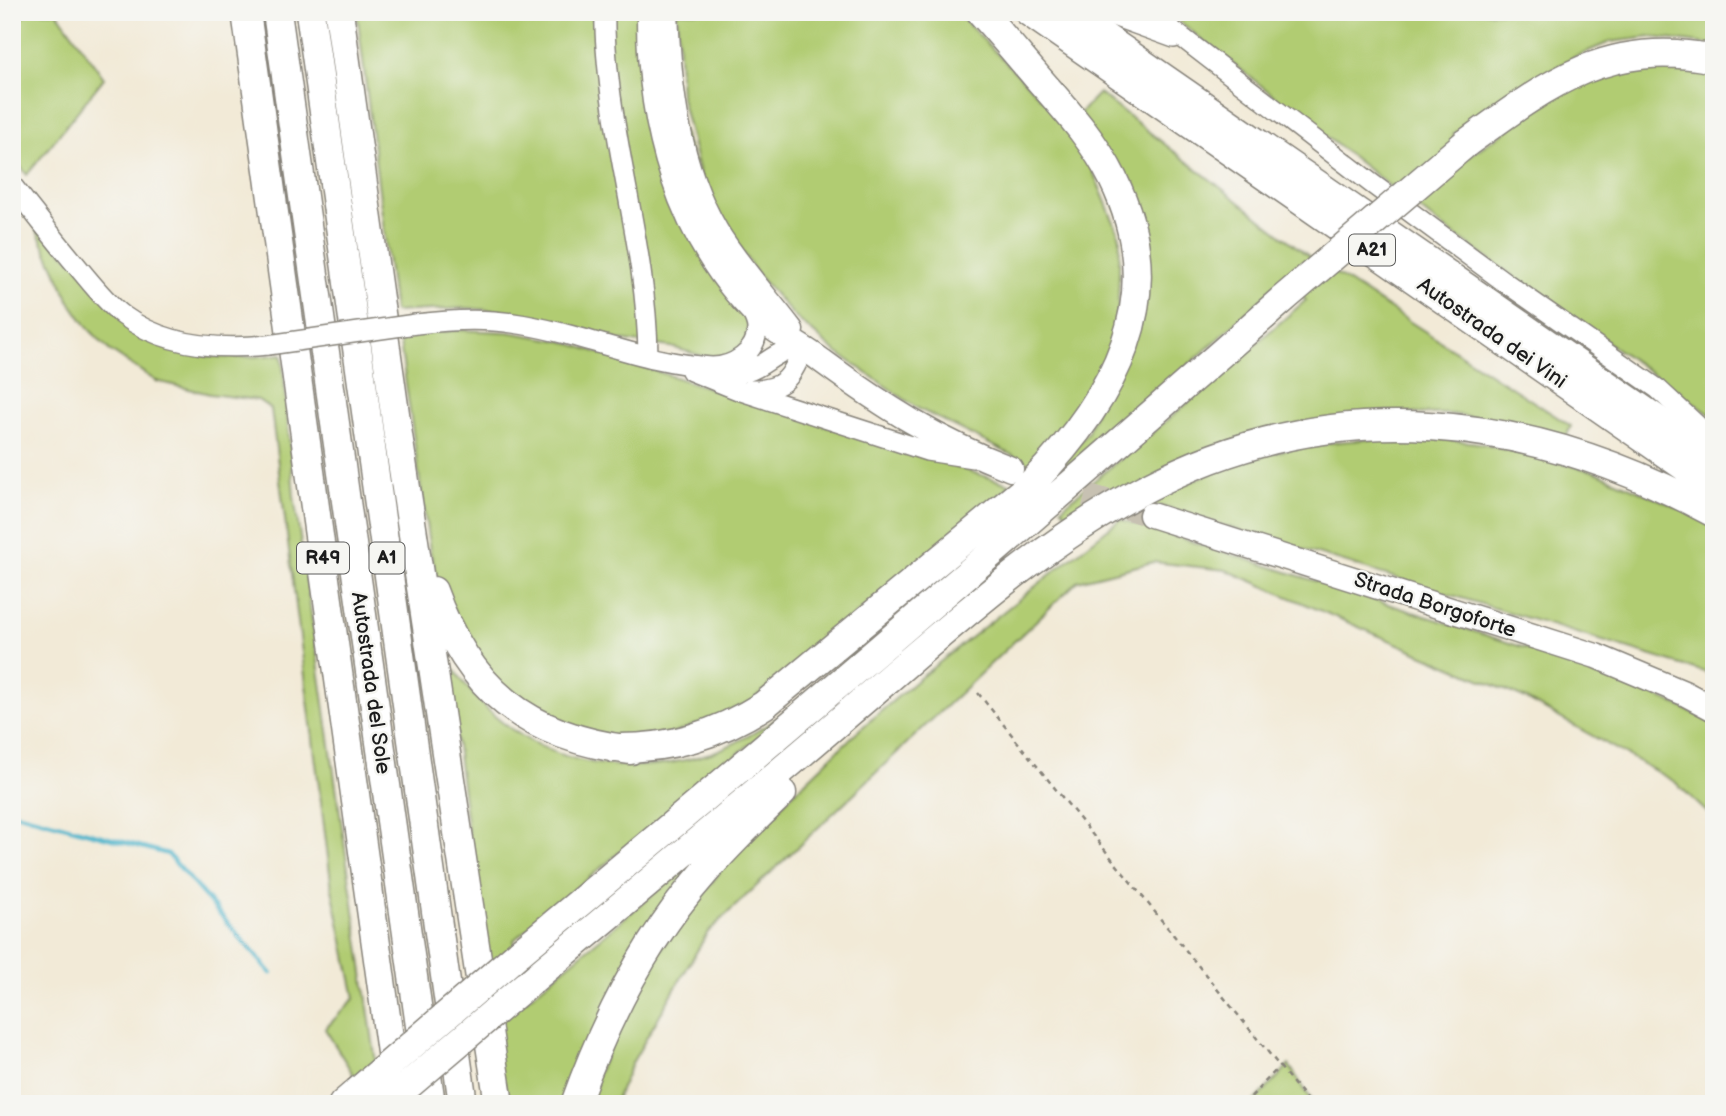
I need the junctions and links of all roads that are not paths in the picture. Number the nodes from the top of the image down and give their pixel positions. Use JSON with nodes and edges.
{"nodes":[{"id":1,"x":246,"y":12,"type":"edge"},
{"id":2,"x":277,"y":12,"type":"edge"},
{"id":3,"x":310,"y":12,"type":"edge"},
{"id":4,"x":339,"y":12,"type":"edge"},
{"id":5,"x":605,"y":12,"type":"edge"},
{"id":6,"x":649,"y":12,"type":"edge"},
{"id":7,"x":666,"y":12,"type":"edge"},
{"id":8,"x":981,"y":12,"type":"edge"},
{"id":9,"x":1030,"y":12,"type":"edge"},
{"id":10,"x":1068,"y":12,"type":"edge"},
{"id":11,"x":1102,"y":12,"type":"edge"},
{"id":12,"x":1149,"y":12,"type":"edge"},
{"id":13,"x":1191,"y":45,"type":"junction"},
{"id":14,"x":1714,"y":59,"type":"edge"},
{"id":15,"x":12,"y":185,"type":"edge"},
{"id":16,"x":747,"y":303,"type":"junction"},
{"id":17,"x":804,"y":347,"type":"junction"},
{"id":18,"x":655,"y":357,"type":"junction"},
{"id":19,"x":683,"y":362,"type":"junction"},
{"id":20,"x":738,"y":390,"type":"junction"},
{"id":21,"x":398,"y":435,"type":"junction"},
{"id":22,"x":1714,"y":441,"type":"edge"},
{"id":23,"x":987,"y":459,"type":"junction"},
{"id":24,"x":1714,"y":459,"type":"edge"},
{"id":25,"x":1011,"y":469,"type":"dead end"},
{"id":26,"x":1714,"y":487,"type":"edge"},
{"id":27,"x":1714,"y":513,"type":"edge"},
{"id":28,"x":1151,"y":515,"type":"tunnel mouth"},
{"id":29,"x":1005,"y":542,"type":"junction"},
{"id":30,"x":1031,"y":563,"type":"junction"},
{"id":31,"x":1714,"y":709,"type":"edge"},
{"id":32,"x":614,"y":748,"type":"junction"},
{"id":33,"x":350,"y":1098,"type":"edge"},
{"id":34,"x":386,"y":1104,"type":"edge"},
{"id":35,"x":398,"y":1104,"type":"edge"},
{"id":36,"x":431,"y":1104,"type":"edge"},
{"id":37,"x":463,"y":1104,"type":"edge"},
{"id":38,"x":499,"y":1104,"type":"edge"},
{"id":39,"x":575,"y":1104,"type":"edge"}],
"edges":[{"from":1,"to":35,"type":"highway","number":"R49"},
{"from":2,"to":36,"type":"highway","name":"Autostrada del Sole","number":"A1"},
{"from":3,"to":37,"type":"highway","name":"Autostrada del Sole","number":"A1"},
{"from":4,"to":21,"type":"highway"},
{"from":5,"to":18,"type":"street"},
{"from":6,"to":16,"type":"main road"},
{"from":7,"to":17,"type":"main road"},
{"from":8,"to":32,"type":"highway"},
{"from":9,"to":26,"type":"highway","name":"Autostrada dei Vini","number":"A21"},
{"from":10,"to":24,"type":"highway","name":"Autostrada dei Vini","number":"A21"},
{"from":11,"to":13,"type":"street"},
{"from":12,"to":13,"type":"street"},
{"from":13,"to":22,"type":"street"},
{"from":14,"to":29,"type":"highway","bridge":true},
{"from":15,"to":18,"type":"street","bridge":true},
{"from":16,"to":17,"type":"main road"},
{"from":16,"to":19,"type":"street"},
{"from":17,"to":19,"type":"street"},
{"from":17,"to":20,"type":"street"},
{"from":17,"to":23,"type":"main road"},
{"from":18,"to":19,"type":"street"},
{"from":18,"to":20,"type":"street"},
{"from":20,"to":23,"type":"street"},
{"from":21,"to":32,"type":"highway"},
{"from":21,"to":38,"type":"highway"},
{"from":23,"to":25,"type":"main road"},
{"from":27,"to":30,"type":"highway"},
{"from":28,"to":31,"type":"main road","name":"Strada Borgoforte"},
{"from":29,"to":32,"type":"highway"},
{"from":29,"to":33,"type":"highway","bridge":true},
{"from":30,"to":34,"type":"highway","bridge":true},
{"from":30,"to":39,"type":"highway"}]}
